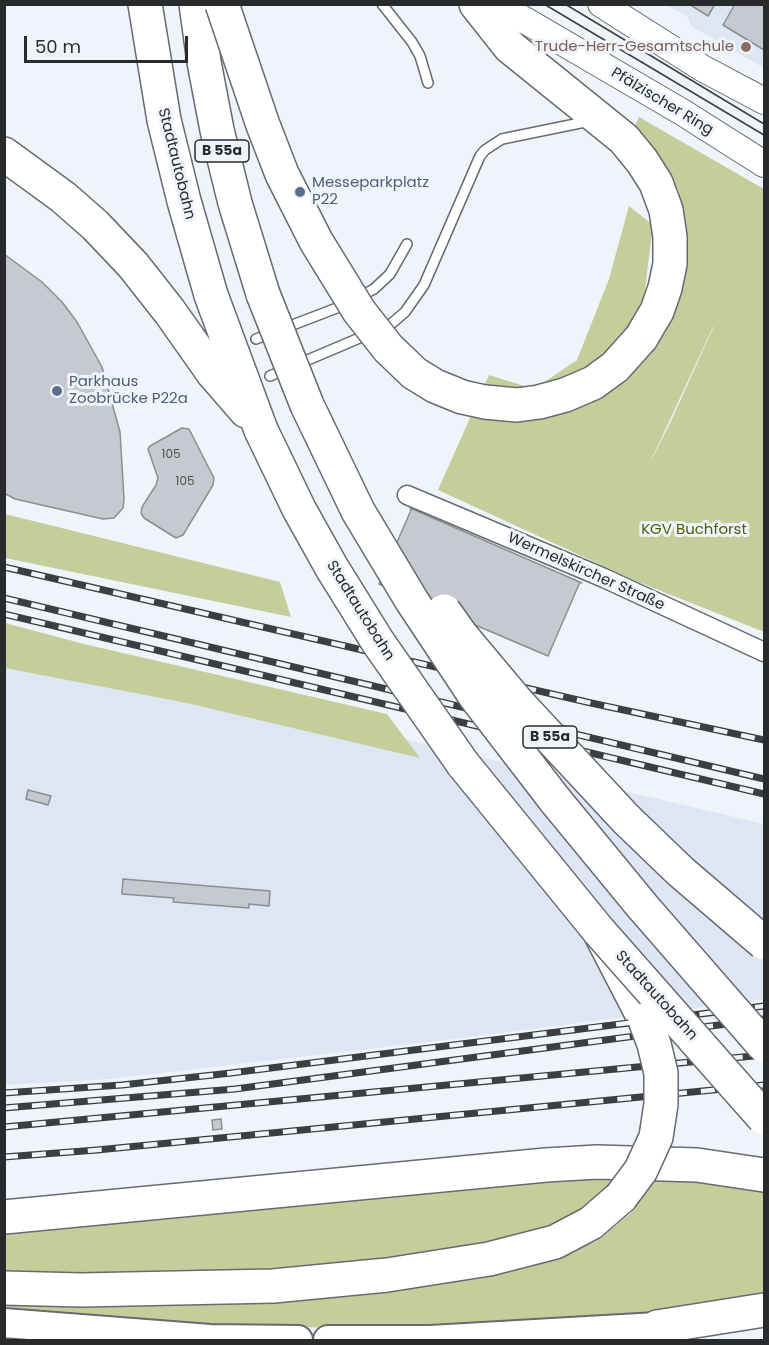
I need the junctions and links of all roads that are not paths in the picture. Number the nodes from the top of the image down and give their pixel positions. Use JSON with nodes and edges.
{"nodes":[{"id":1,"x":145,"y":4,"type":"edge"},
{"id":2,"x":196,"y":4,"type":"edge"},
{"id":3,"x":222,"y":4,"type":"edge"},
{"id":4,"x":382,"y":4,"type":"edge"},
{"id":5,"x":476,"y":4,"type":"edge"},
{"id":6,"x":497,"y":4,"type":"edge"},
{"id":7,"x":601,"y":4,"type":"edge"},
{"id":8,"x":428,"y":82,"type":"dead end"},
{"id":9,"x":765,"y":102,"type":"edge"},
{"id":10,"x":605,"y":122,"type":"junction"},
{"id":11,"x":4,"y":154,"type":"edge"},
{"id":12,"x":765,"y":164,"type":"edge"},
{"id":13,"x":407,"y":244,"type":"dead end"},
{"id":14,"x":256,"y":339,"type":"dead end"},
{"id":15,"x":270,"y":376,"type":"dead end"},
{"id":16,"x":261,"y":430,"type":"junction"},
{"id":17,"x":407,"y":495,"type":"dead end"},
{"id":18,"x":358,"y":511,"type":"junction"},
{"id":19,"x":765,"y":652,"type":"edge"},
{"id":20,"x":599,"y":931,"type":"junction"},
{"id":21,"x":765,"y":944,"type":"edge"},
{"id":22,"x":765,"y":1046,"type":"edge"},
{"id":23,"x":765,"y":1118,"type":"edge"},
{"id":24,"x":765,"y":1175,"type":"edge"},
{"id":25,"x":4,"y":1217,"type":"edge"},
{"id":26,"x":4,"y":1288,"type":"edge"},
{"id":27,"x":765,"y":1310,"type":"edge"},
{"id":28,"x":4,"y":1323,"type":"edge"},
{"id":29,"x":657,"y":1327,"type":"junction"},
{"id":30,"x":765,"y":1329,"type":"edge"},
{"id":31,"x":298,"y":1341,"type":"edge"},
{"id":32,"x":328,"y":1341,"type":"edge"}],
"edges":[{"from":1,"to":16,"type":"highway","name":"Stadtautobahn","number":"B 55a"},
{"from":2,"to":18,"type":"highway","number":"B 55a","bridge":true},
{"from":3,"to":10,"type":"highway","bridge":true},
{"from":4,"to":8,"type":"lane"},
{"from":5,"to":10,"type":"highway"},
{"from":6,"to":12,"type":"main road","name":"Pfälzischer Ring"},
{"from":7,"to":9,"type":"main road"},
{"from":10,"to":15,"type":"lane"},
{"from":11,"to":16,"type":"highway"},
{"from":13,"to":14,"type":"lane"},
{"from":16,"to":20,"type":"highway","name":"Stadtautobahn","number":"B 55a","bridge":true},
{"from":17,"to":19,"type":"street","name":"Wermelskircher Straße"},
{"from":18,"to":21,"type":"highway","number":"B 55a","bridge":true},
{"from":18,"to":22,"type":"highway","number":"B 55a","bridge":true},
{"from":20,"to":23,"type":"highway","name":"Stadtautobahn","number":"B 55a","bridge":true},
{"from":20,"to":26,"type":"highway","bridge":true},
{"from":24,"to":25,"type":"highway"},
{"from":27,"to":29,"type":"highway"},
{"from":28,"to":31,"type":"main road"},
{"from":29,"to":30,"type":"highway"},
{"from":29,"to":32,"type":"main road"}]}
